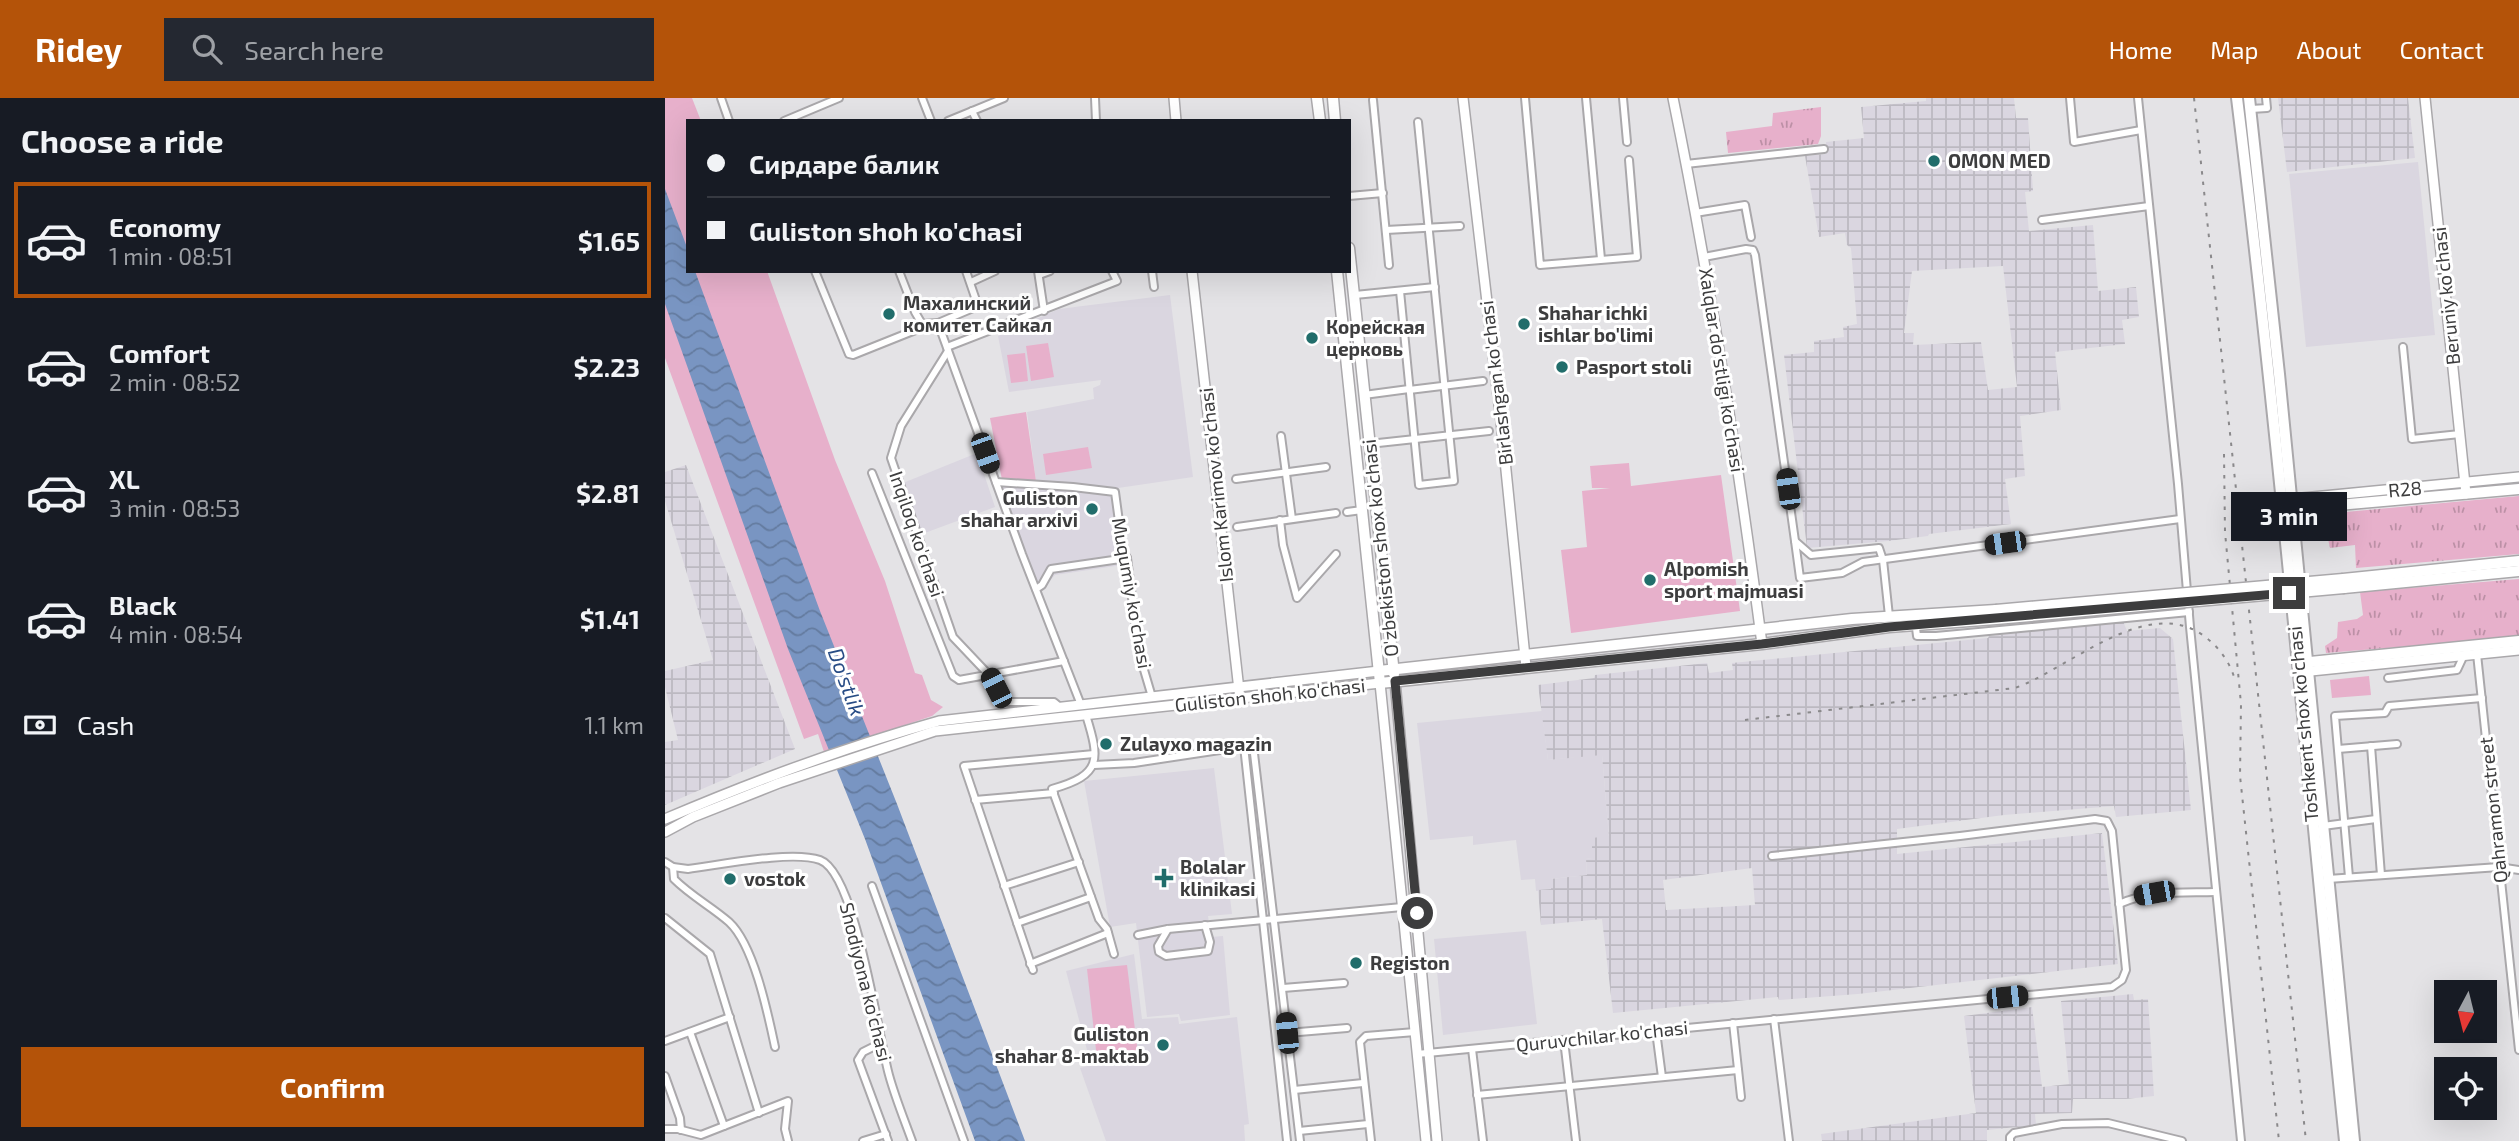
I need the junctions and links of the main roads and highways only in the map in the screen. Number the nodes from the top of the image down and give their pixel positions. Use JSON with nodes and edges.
{"nodes":[{"id":1,"x":1174,"y":98,"type":"edge"},
{"id":2,"x":1317,"y":98,"type":"edge"},
{"id":3,"x":1333,"y":98,"type":"edge"},
{"id":4,"x":1463,"y":98,"type":"edge"},
{"id":5,"x":1673,"y":98,"type":"edge"},
{"id":6,"x":2237,"y":98,"type":"edge"},
{"id":7,"x":2425,"y":98,"type":"edge"},
{"id":8,"x":2250,"y":104,"type":"edge"},
{"id":9,"x":1177,"y":119,"type":"edge"},
{"id":10,"x":1320,"y":119,"type":"edge"},
{"id":11,"x":1335,"y":119,"type":"edge"},
{"id":12,"x":1351,"y":264,"type":"edge"},
{"id":13,"x":1192,"y":273,"type":"edge"},
{"id":14,"x":1337,"y":273,"type":"edge"},
{"id":15,"x":2269,"y":341,"type":"junction"},
{"id":16,"x":2519,"y":477,"type":"edge"},
{"id":17,"x":2465,"y":489,"type":"junction"},
{"id":18,"x":2519,"y":489,"type":"edge"},
{"id":19,"x":2292,"y":504,"type":"junction"},
{"id":20,"x":2519,"y":561,"type":"edge"},
{"id":21,"x":2519,"y":571,"type":"edge"},
{"id":22,"x":2343,"y":583,"type":"junction"},
{"id":23,"x":1996,"y":614,"type":"junction"},
{"id":24,"x":1760,"y":630,"type":"junction"},
{"id":25,"x":2519,"y":641,"type":"edge"},
{"id":26,"x":1762,"y":644,"type":"junction"},
{"id":27,"x":1390,"y":647,"type":"junction"},
{"id":28,"x":1377,"y":649,"type":"junction"},
{"id":29,"x":2519,"y":650,"type":"edge"},
{"id":30,"x":1524,"y":655,"type":"junction"},
{"id":31,"x":1526,"y":667,"type":"junction"},
{"id":32,"x":2302,"y":667,"type":"junction"},
{"id":33,"x":1393,"y":669,"type":"junction"},
{"id":34,"x":1379,"y":671,"type":"junction"},
{"id":35,"x":1395,"y":681,"type":"junction"},
{"id":36,"x":1380,"y":683,"type":"junction"},
{"id":37,"x":1239,"y":686,"type":"junction"},
{"id":38,"x":1240,"y":699,"type":"junction"},
{"id":39,"x":1397,"y":706,"type":"junction"},
{"id":40,"x":1383,"y":707,"type":"junction"},
{"id":41,"x":1084,"y":710,"type":"junction"},
{"id":42,"x":889,"y":740,"type":"junction"},
{"id":43,"x":823,"y":762,"type":"junction"},
{"id":44,"x":665,"y":819,"type":"edge"},
{"id":45,"x":665,"y":832,"type":"edge"},
{"id":46,"x":2319,"y":843,"type":"junction"},
{"id":47,"x":1426,"y":1141,"type":"edge"},
{"id":48,"x":1437,"y":1141,"type":"edge"},
{"id":49,"x":2345,"y":1141,"type":"edge"},
{"id":50,"x":2354,"y":1141,"type":"edge"}],
"edges":[{"from":1,"to":9,"type":"main road"},
{"from":2,"to":10,"type":"main road"},
{"from":3,"to":11,"type":"main road"},
{"from":4,"to":30,"type":"main road","name":"Birlashgan ko'chasi"},
{"from":5,"to":24,"type":"main road","name":"Xalqlar do'stligi ko'chasi"},
{"from":6,"to":15,"type":"highway","name":"Toshkent shox ko'chasi"},
{"from":7,"to":17,"type":"main road","name":"Beruniy ko'chasi"},
{"from":8,"to":15,"type":"highway","name":"Toshkent shox ko'chasi"},
{"from":12,"to":27,"type":"main road","name":"O'zbekiston shox ko'chasi"},
{"from":13,"to":37,"type":"main road","name":"Islom Karimov ko'chasi"},
{"from":14,"to":28,"type":"main road","name":"O'zbekiston shox ko'chasi"},
{"from":15,"to":19,"type":"highway","name":"Toshkent shox ko'chasi"},
{"from":15,"to":32,"type":"highway","name":"Toshkent shox ko'chasi"},
{"from":16,"to":17,"type":"main road"},
{"from":17,"to":18,"type":"main road"},
{"from":17,"to":19,"type":"main road"},
{"from":19,"to":32,"type":"highway","name":"Toshkent shox ko'chasi"},
{"from":20,"to":22,"type":"main road","name":"Guliston shoh ko'chasi"},
{"from":21,"to":22,"type":"main road","name":"Guliston shoh ko'chasi"},
{"from":22,"to":23,"type":"main road","name":"Guliston shoh ko'chasi","bridge":true},
{"from":23,"to":24,"type":"main road","name":"Guliston shoh ko'chasi"},
{"from":23,"to":26,"type":"main road","name":"Guliston shoh ko'chasi"},
{"from":24,"to":26,"type":"main road","name":"Xalqlar do'stligi ko'chasi"},
{"from":24,"to":30,"type":"main road","name":"Guliston shoh ko'chasi"},
{"from":25,"to":32,"type":"main road"},
{"from":26,"to":31,"type":"main road","name":"Guliston shoh ko'chasi"},
{"from":27,"to":28,"type":"main road"},
{"from":27,"to":33,"type":"main road","name":"O'zbekiston shox ko'chasi"},
{"from":28,"to":34,"type":"main road","name":"O'zbekiston shox ko'chasi"},
{"from":29,"to":32,"type":"main road"},
{"from":30,"to":31,"type":"main road","name":"Birlashgan ko'chasi"},
{"from":30,"to":33,"type":"main road","name":"Guliston shoh ko'chasi"},
{"from":31,"to":35,"type":"main road","name":"Guliston shoh ko'chasi"},
{"from":32,"to":46,"type":"highway","name":"Toshkent shox ko'chasi"},
{"from":32,"to":46,"type":"highway","name":"Toshkent shox ko'chasi"},
{"from":33,"to":34,"type":"main road","name":"Guliston shoh ko'chasi"},
{"from":33,"to":35,"type":"main road","name":"O'zbekiston shox ko'chasi"},
{"from":34,"to":36,"type":"main road","name":"O'zbekiston shox ko'chasi"},
{"from":34,"to":37,"type":"main road","name":"Guliston shoh ko'chasi"},
{"from":35,"to":36,"type":"main road","name":"Guliston shoh ko'chasi"},
{"from":35,"to":39,"type":"main road","name":"O'zbekiston shox ko'chasi"},
{"from":36,"to":38,"type":"main road","name":"Guliston shoh ko'chasi"},
{"from":36,"to":40,"type":"main road","name":"O'zbekiston shox ko'chasi"},
{"from":37,"to":38,"type":"main road","name":"Islom Karimov ko'chasi"},
{"from":37,"to":41,"type":"main road","name":"Guliston shoh ko'chasi"},
{"from":38,"to":41,"type":"main road","name":"Guliston shoh ko'chasi"},
{"from":39,"to":40,"type":"main road"},
{"from":39,"to":48,"type":"main road","name":"O'zbekiston shox ko'chasi"},
{"from":40,"to":47,"type":"main road","name":"O'zbekiston shox ko'chasi"},
{"from":41,"to":42,"type":"main road","name":"Guliston shoh ko'chasi"},
{"from":41,"to":42,"type":"main road","name":"Guliston shoh ko'chasi"},
{"from":42,"to":43,"type":"main road","name":"Guliston shoh ko'chasi"},
{"from":43,"to":44,"type":"main road","name":"Guliston shoh ko'chasi"},
{"from":43,"to":45,"type":"main road","name":"Guliston shoh ko'chasi"},
{"from":46,"to":49,"type":"highway","name":"Toshkent shox ko'chasi"},
{"from":46,"to":50,"type":"highway","name":"Toshkent shox ko'chasi"}]}
